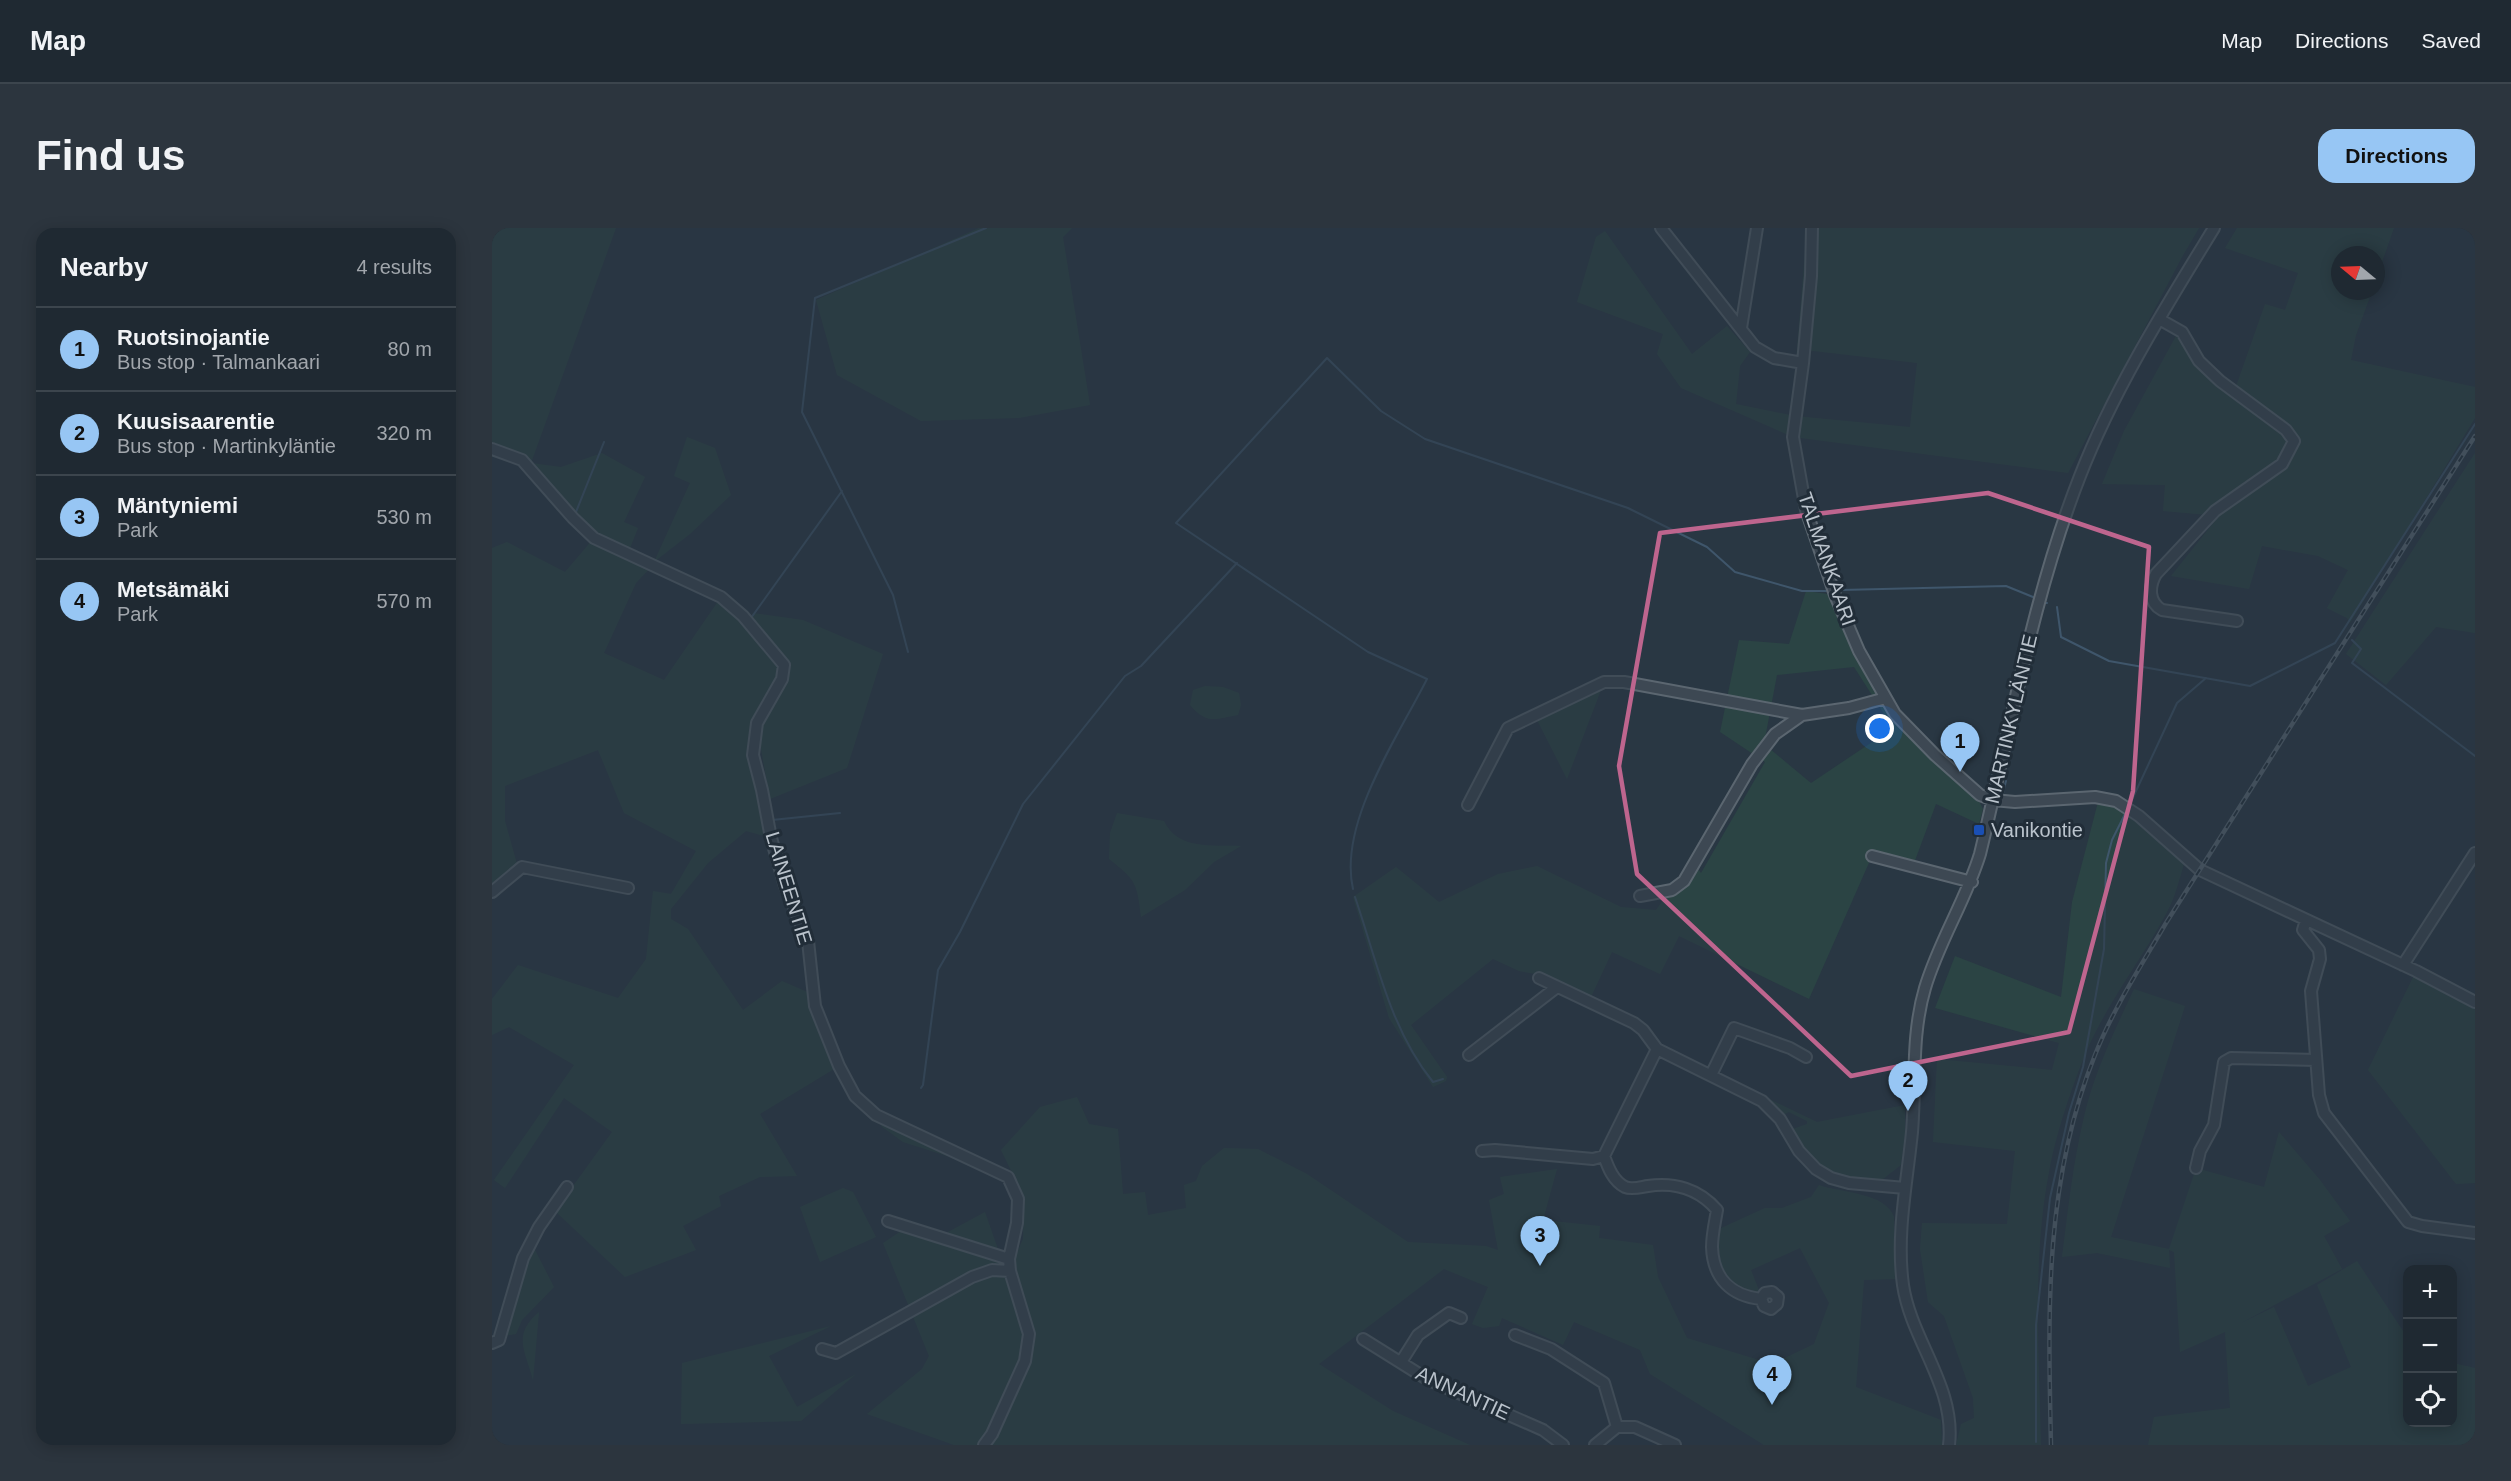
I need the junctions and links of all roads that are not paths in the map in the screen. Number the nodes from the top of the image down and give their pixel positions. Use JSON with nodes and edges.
{"nodes":[{"id":1,"x":1662,"y":228,"type":"edge"},
{"id":2,"x":1757,"y":228,"type":"edge"},
{"id":3,"x":1812,"y":228,"type":"edge"},
{"id":4,"x":2214,"y":228,"type":"edge"},
{"id":5,"x":2159,"y":320,"type":"junction"},
{"id":6,"x":1741,"y":328,"type":"junction"},
{"id":7,"x":1803,"y":363,"type":"junction"},
{"id":8,"x":492,"y":449,"type":"edge"},
{"id":9,"x":2237,"y":621,"type":"dead end"},
{"id":10,"x":1886,"y":698,"type":"junction"},
{"id":11,"x":1802,"y":715,"type":"junction"},
{"id":12,"x":1993,"y":800,"type":"junction"},
{"id":13,"x":1468,"y":805,"type":"dead end"},
{"id":14,"x":2475,"y":853,"type":"edge"},
{"id":15,"x":1872,"y":856,"type":"dead end"},
{"id":16,"x":1972,"y":882,"type":"junction"},
{"id":17,"x":628,"y":888,"type":"dead end"},
{"id":18,"x":492,"y":892,"type":"edge"},
{"id":19,"x":1640,"y":896,"type":"dead end"},
{"id":20,"x":2306,"y":920,"type":"junction"},
{"id":21,"x":2403,"y":965,"type":"junction"},
{"id":22,"x":1539,"y":978,"type":"dead end"},
{"id":23,"x":1557,"y":987,"type":"junction"},
{"id":24,"x":2475,"y":1002,"type":"edge"},
{"id":25,"x":1657,"y":1048,"type":"junction"},
{"id":26,"x":1469,"y":1055,"type":"dead end"},
{"id":27,"x":1806,"y":1057,"type":"dead end"},
{"id":28,"x":2316,"y":1060,"type":"junction"},
{"id":29,"x":1711,"y":1075,"type":"junction"},
{"id":30,"x":1482,"y":1151,"type":"dead end"},
{"id":31,"x":1604,"y":1156,"type":"junction"},
{"id":32,"x":2196,"y":1168,"type":"dead end"},
{"id":33,"x":567,"y":1187,"type":"dead end"},
{"id":34,"x":1905,"y":1188,"type":"junction"},
{"id":35,"x":888,"y":1221,"type":"dead end"},
{"id":36,"x":2475,"y":1233,"type":"edge"},
{"id":37,"x":1009,"y":1259,"type":"junction"},
{"id":38,"x":1010,"y":1271,"type":"junction"},
{"id":39,"x":1761,"y":1299,"type":"dead end"},
{"id":40,"x":1461,"y":1318,"type":"dead end"},
{"id":41,"x":1515,"y":1335,"type":"dead end"},
{"id":42,"x":1363,"y":1339,"type":"dead end"},
{"id":43,"x":492,"y":1343,"type":"edge"},
{"id":44,"x":822,"y":1349,"type":"dead end"},
{"id":45,"x":1401,"y":1362,"type":"junction"},
{"id":46,"x":1617,"y":1427,"type":"junction"},
{"id":47,"x":984,"y":1445,"type":"edge"},
{"id":48,"x":1563,"y":1445,"type":"edge"},
{"id":49,"x":1595,"y":1445,"type":"edge"},
{"id":50,"x":1675,"y":1445,"type":"edge"},
{"id":51,"x":1948,"y":1445,"type":"edge"}],
"edges":[{"from":1,"to":6,"type":"street"},
{"from":2,"to":6,"type":"street"},
{"from":3,"to":7,"type":"street","name":"TALMANKAARI"},
{"from":4,"to":5,"type":"street","name":"MARTINKYLÄNTIE"},
{"from":5,"to":9,"type":"street"},
{"from":5,"to":12,"type":"street","name":"MARTINKYLÄNTIE"},
{"from":6,"to":7,"type":"street"},
{"from":7,"to":10,"type":"street","name":"TALMANKAARI"},
{"from":8,"to":37,"type":"street","name":"LAINEENTIE"},
{"from":10,"to":11,"type":"street"},
{"from":10,"to":12,"type":"street","name":"TALMANKAARI"},
{"from":11,"to":13,"type":"street"},
{"from":11,"to":19,"type":"street"},
{"from":12,"to":16,"type":"street","name":"MARTINKYLÄNTIE"},
{"from":12,"to":20,"type":"street"},
{"from":14,"to":21,"type":"street"},
{"from":15,"to":16,"type":"street"},
{"from":16,"to":34,"type":"street","name":"MARTINKYLÄNTIE"},
{"from":17,"to":18,"type":"street"},
{"from":20,"to":21,"type":"street"},
{"from":20,"to":28,"type":"street"},
{"from":21,"to":24,"type":"street"},
{"from":22,"to":23,"type":"street"},
{"from":23,"to":25,"type":"street"},
{"from":23,"to":26,"type":"street"},
{"from":25,"to":29,"type":"street"},
{"from":25,"to":31,"type":"street"},
{"from":27,"to":29,"type":"street"},
{"from":28,"to":32,"type":"street"},
{"from":28,"to":36,"type":"street"},
{"from":29,"to":34,"type":"street"},
{"from":30,"to":31,"type":"street"},
{"from":31,"to":39,"type":"street"},
{"from":33,"to":43,"type":"street"},
{"from":34,"to":51,"type":"street","name":"MARTINKYLÄNTIE"},
{"from":35,"to":37,"type":"street"},
{"from":37,"to":38,"type":"street","name":"LAINEENTIE"},
{"from":38,"to":44,"type":"street"},
{"from":38,"to":47,"type":"street","name":"LAINEENTIE"},
{"from":40,"to":45,"type":"street"},
{"from":41,"to":46,"type":"street"},
{"from":42,"to":45,"type":"street","name":"ANNANTIE"},
{"from":45,"to":48,"type":"street","name":"ANNANTIE"},
{"from":46,"to":49,"type":"street"},
{"from":46,"to":50,"type":"street"}]}
